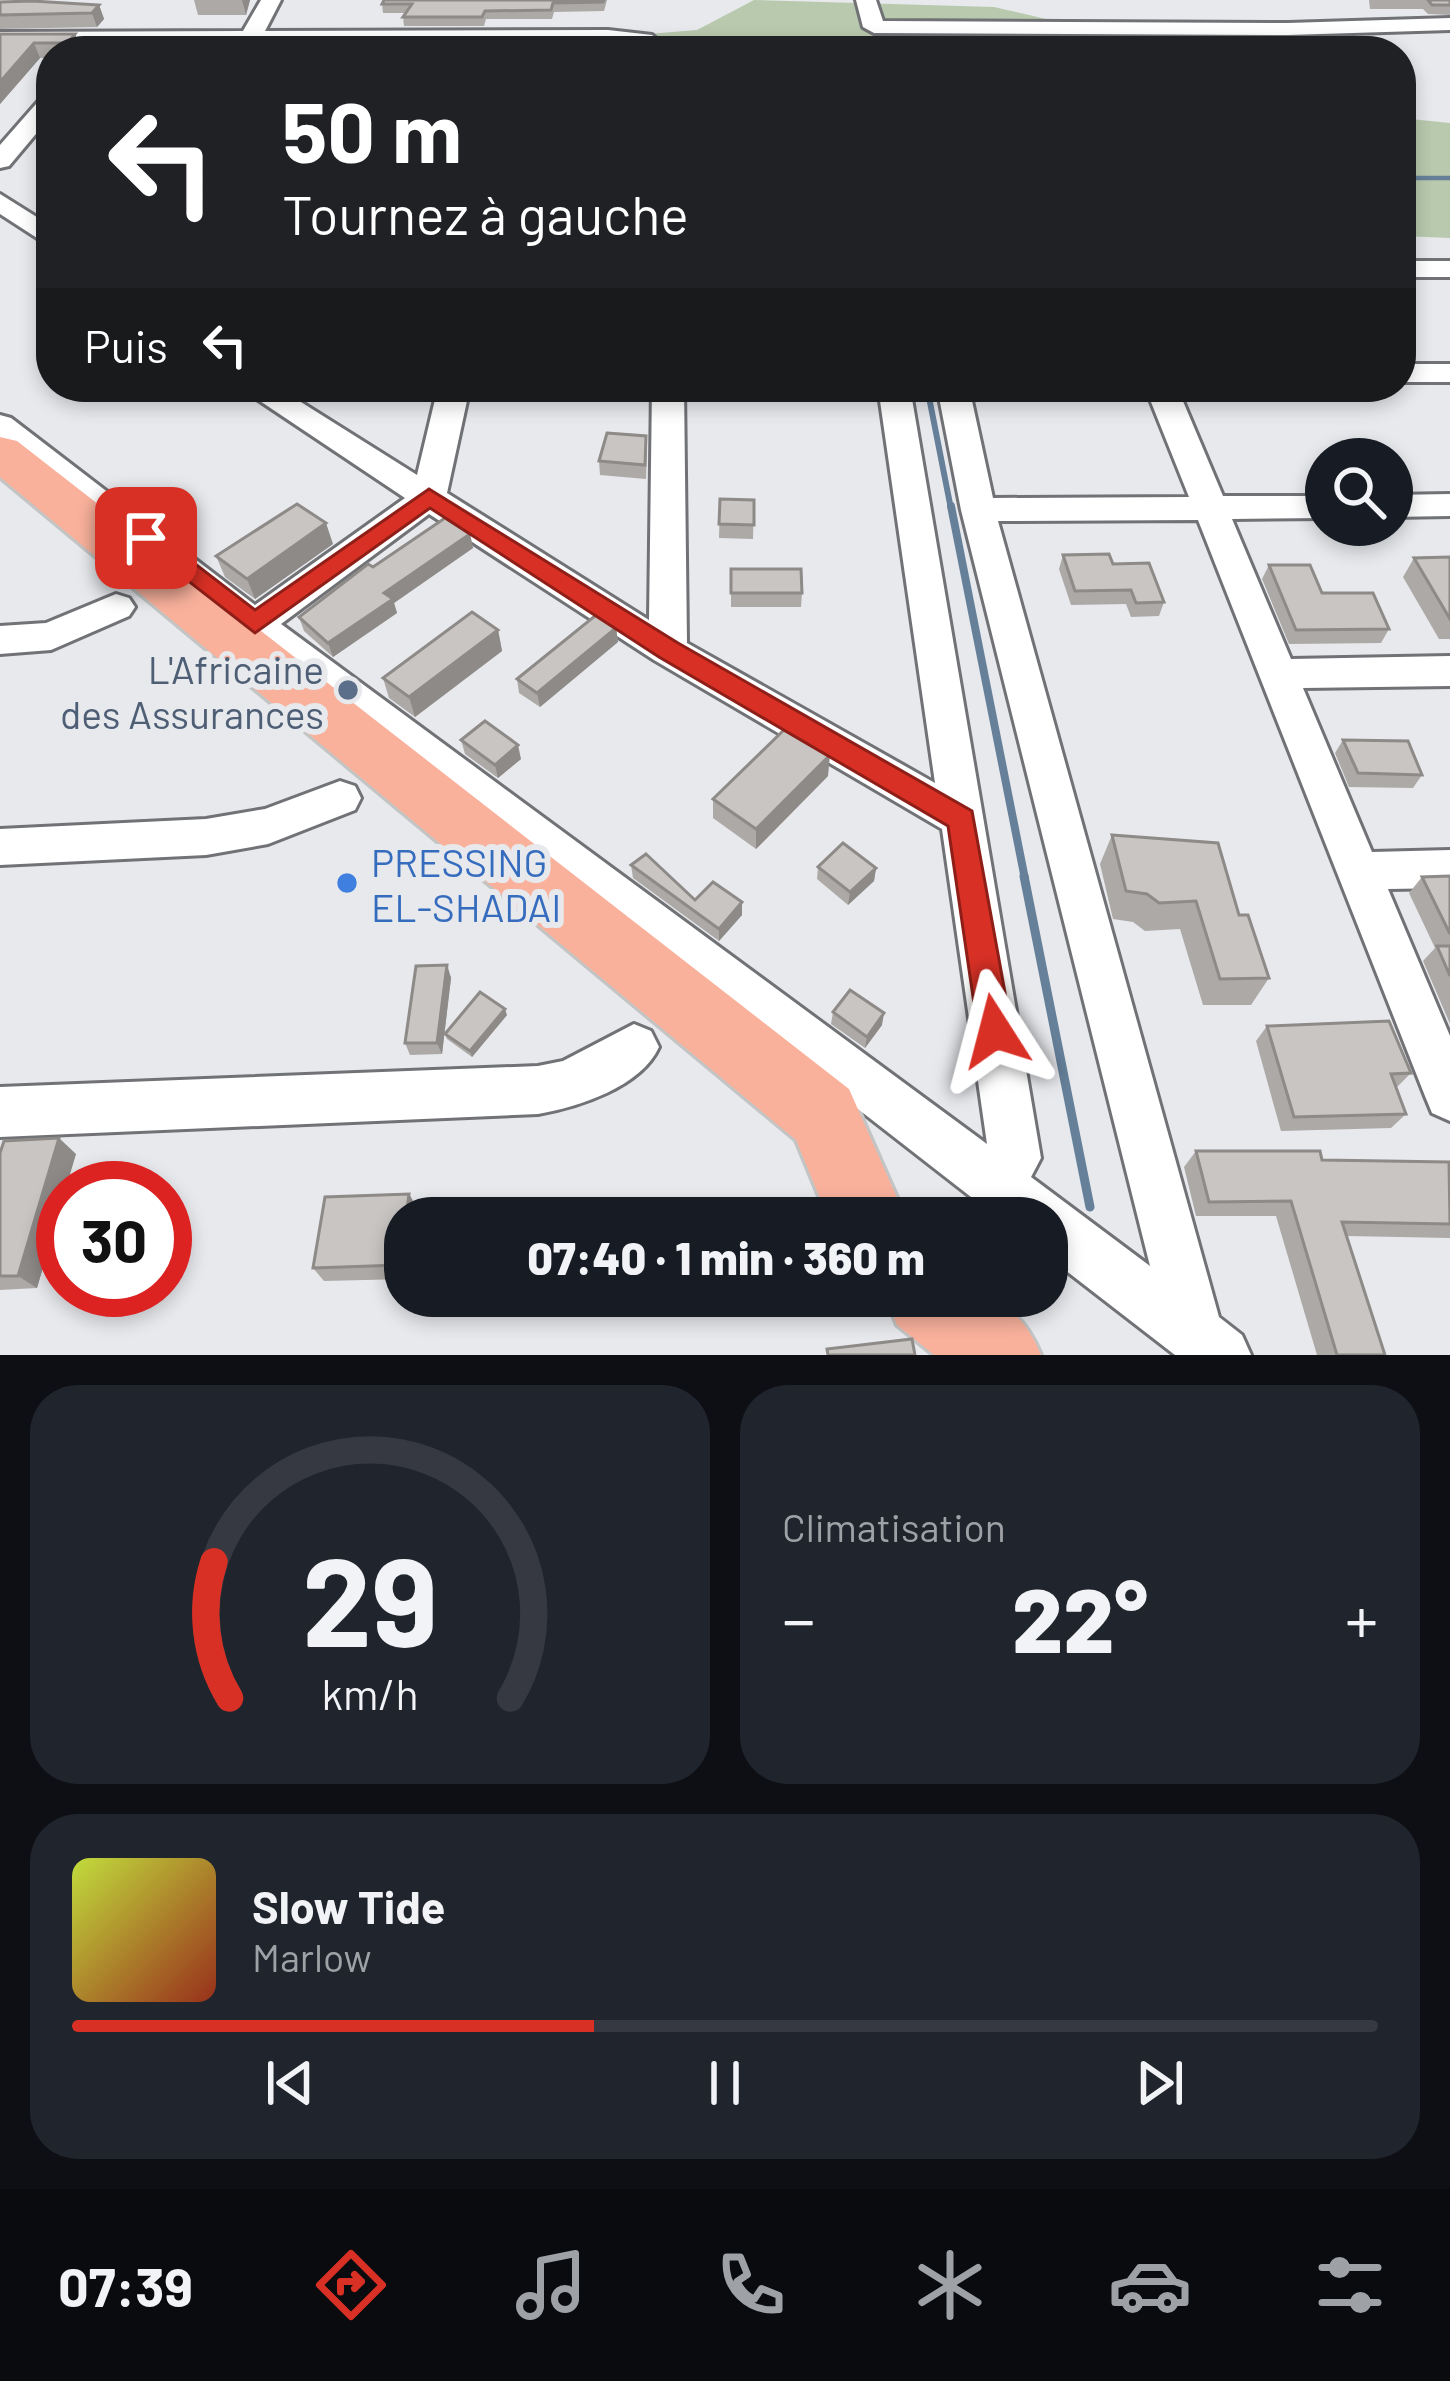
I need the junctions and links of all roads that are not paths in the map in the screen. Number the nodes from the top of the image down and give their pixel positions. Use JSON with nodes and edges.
{"nodes":[{"id":1,"x":271,"y":0,"type":"edge"},
{"id":2,"x":866,"y":0,"type":"edge"},
{"id":3,"x":1450,"y":24,"type":"edge"},
{"id":4,"x":874,"y":27,"type":"junction"},
{"id":5,"x":252,"y":36,"type":"edge"},
{"id":6,"x":876,"y":36,"type":"edge"},
{"id":7,"x":0,"y":38,"type":"edge"},
{"id":8,"x":36,"y":40,"type":"edge"},
{"id":9,"x":36,"y":119,"type":"edge"},
{"id":10,"x":0,"y":161,"type":"edge"},
{"id":11,"x":0,"y":202,"type":"edge"},
{"id":12,"x":36,"y":227,"type":"edge"},
{"id":13,"x":1450,"y":268,"type":"edge"},
{"id":14,"x":1416,"y":269,"type":"edge"},
{"id":15,"x":1450,"y":373,"type":"edge"},
{"id":16,"x":1416,"y":374,"type":"edge"},
{"id":17,"x":279,"y":402,"type":"edge"},
{"id":18,"x":451,"y":402,"type":"edge"},
{"id":19,"x":668,"y":402,"type":"edge"},
{"id":20,"x":896,"y":402,"type":"edge"},
{"id":21,"x":956,"y":402,"type":"edge"},
{"id":22,"x":1167,"y":402,"type":"edge"},
{"id":23,"x":0,"y":425,"type":"edge"},
{"id":24,"x":0,"y":452,"type":"edge"},
{"id":25,"x":429,"y":496,"type":"junction"},
{"id":26,"x":1450,"y":505,"type":"edge"},
{"id":27,"x":1413,"y":506,"type":"edge"},
{"id":28,"x":1305,"y":507,"type":"edge"},
{"id":29,"x":1210,"y":508,"type":"junction"},
{"id":30,"x":978,"y":510,"type":"junction"},
{"id":31,"x":116,"y":607,"type":"dead end"},
{"id":32,"x":255,"y":623,"type":"junction"},
{"id":33,"x":0,"y":640,"type":"edge"},
{"id":34,"x":668,"y":650,"type":"junction"},
{"id":35,"x":1450,"y":670,"type":"edge"},
{"id":36,"x":1277,"y":674,"type":"junction"},
{"id":37,"x":340,"y":798,"type":"dead end"},
{"id":38,"x":962,"y":819,"type":"junction"},
{"id":39,"x":0,"y":847,"type":"edge"},
{"id":40,"x":1450,"y":869,"type":"edge"},
{"id":41,"x":1358,"y":871,"type":"junction"},
{"id":42,"x":634,"y":1047,"type":"dead end"},
{"id":43,"x":1450,"y":1096,"type":"edge"},
{"id":44,"x":0,"y":1112,"type":"edge"},
{"id":45,"x":1016,"y":1158,"type":"dead end"},
{"id":46,"x":858,"y":1197,"type":"edge"},
{"id":47,"x":1015,"y":1197,"type":"edge"},
{"id":48,"x":1068,"y":1237,"type":"edge"},
{"id":49,"x":952,"y":1317,"type":"edge"},
{"id":50,"x":1208,"y":1344,"type":"edge"},
{"id":51,"x":999,"y":1355,"type":"edge"}],
"edges":[{"from":1,"to":5,"type":"street"},
{"from":2,"to":4,"type":"street"},
{"from":3,"to":4,"type":"street"},
{"from":4,"to":6,"type":"street"},
{"from":7,"to":8,"type":"street"},
{"from":9,"to":10,"type":"street"},
{"from":11,"to":12,"type":"street"},
{"from":13,"to":14,"type":"street"},
{"from":15,"to":16,"type":"street"},
{"from":17,"to":25,"type":"street"},
{"from":18,"to":25,"type":"street"},
{"from":19,"to":34,"type":"street"},
{"from":20,"to":38,"type":"street"},
{"from":21,"to":30,"type":"street"},
{"from":22,"to":29,"type":"street"},
{"from":23,"to":32,"type":"street"},
{"from":24,"to":46,"type":"highway"},
{"from":25,"to":32,"type":"street"},
{"from":25,"to":34,"type":"street"},
{"from":26,"to":27,"type":"street"},
{"from":28,"to":29,"type":"street"},
{"from":29,"to":30,"type":"street"},
{"from":29,"to":36,"type":"street"},
{"from":30,"to":50,"type":"street"},
{"from":31,"to":33,"type":"street"},
{"from":32,"to":47,"type":"street"},
{"from":34,"to":38,"type":"street"},
{"from":35,"to":36,"type":"street"},
{"from":36,"to":41,"type":"street"},
{"from":37,"to":39,"type":"street"},
{"from":38,"to":45,"type":"street"},
{"from":40,"to":41,"type":"street"},
{"from":41,"to":43,"type":"street"},
{"from":42,"to":44,"type":"street"},
{"from":48,"to":50,"type":"street"},
{"from":49,"to":51,"type":"highway"}]}
